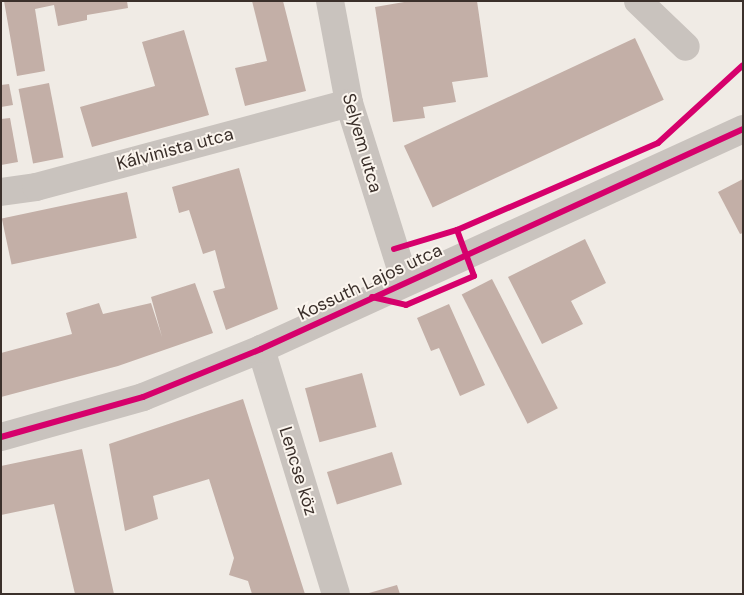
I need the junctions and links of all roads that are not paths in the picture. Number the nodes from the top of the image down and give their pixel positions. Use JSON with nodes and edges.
{"nodes":[{"id":1,"x":330,"y":1,"type":"edge"},
{"id":2,"x":638,"y":1,"type":"edge"},
{"id":3,"x":686,"y":47,"type":"dead end"},
{"id":4,"x":349,"y":103,"type":"junction"},
{"id":5,"x":743,"y":129,"type":"edge"},
{"id":6,"x":1,"y":192,"type":"edge"},
{"id":7,"x":405,"y":282,"type":"junction"},
{"id":8,"x":261,"y":348,"type":"junction"},
{"id":9,"x":1,"y":437,"type":"edge"},
{"id":10,"x":336,"y":594,"type":"edge"}],
"edges":[{"from":1,"to":4,"type":"street","name":"Selyem utca"},
{"from":2,"to":3,"type":"street"},
{"from":4,"to":6,"type":"street","name":"Kálvinista utca"},
{"from":4,"to":7,"type":"street","name":"Selyem utca"},
{"from":5,"to":7,"type":"street","name":"Kossuth Lajos utca"},
{"from":7,"to":8,"type":"street","name":"Kossuth Lajos utca"},
{"from":8,"to":9,"type":"street","name":"Kossuth Lajos utca"},
{"from":8,"to":10,"type":"street","name":"Lencse köz"}]}
